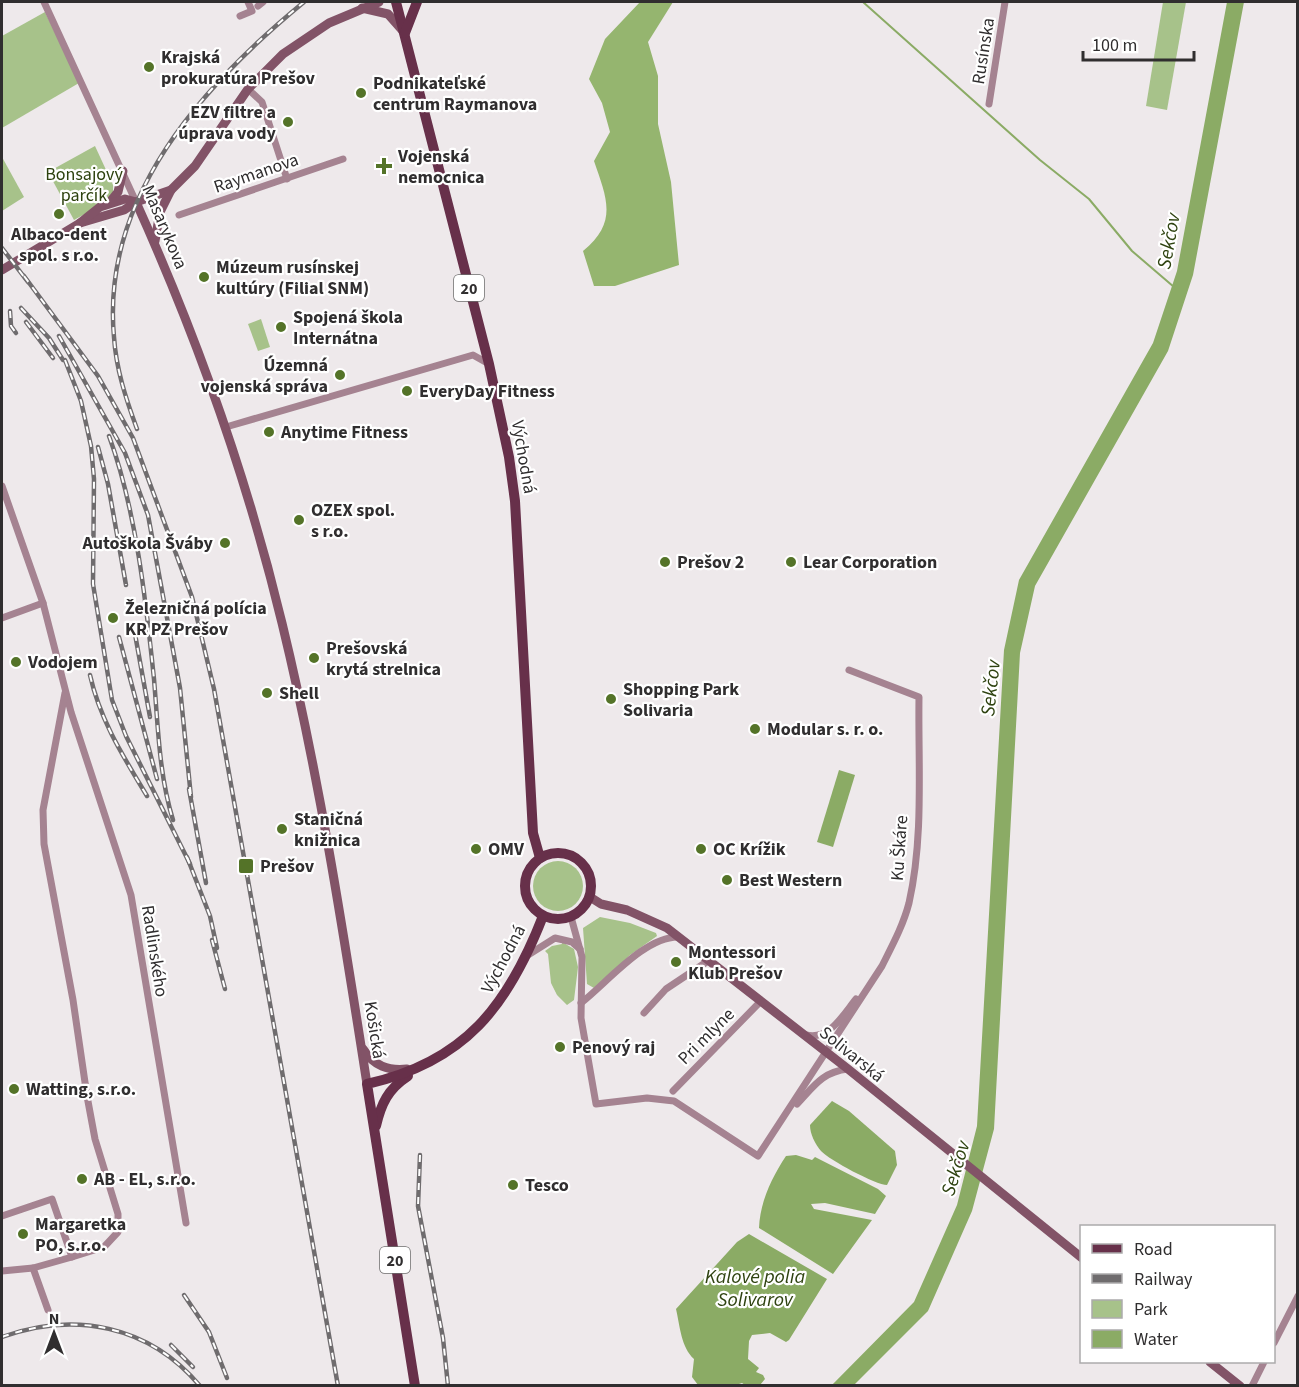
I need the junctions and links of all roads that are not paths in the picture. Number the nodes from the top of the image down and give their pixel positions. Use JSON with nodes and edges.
{"nodes":[{"id":1,"x":44,"y":2,"type":"edge"},
{"id":2,"x":248,"y":2,"type":"edge"},
{"id":3,"x":380,"y":2,"type":"edge"},
{"id":4,"x":396,"y":2,"type":"edge"},
{"id":5,"x":417,"y":2,"type":"edge"},
{"id":6,"x":1005,"y":2,"type":"edge"},
{"id":7,"x":365,"y":5,"type":"edge"},
{"id":8,"x":258,"y":6,"type":"edge"},
{"id":9,"x":240,"y":16,"type":"dead end"},
{"id":10,"x":405,"y":33,"type":"junction"},
{"id":11,"x":248,"y":89,"type":"junction"},
{"id":12,"x":989,"y":104,"type":"dead end"},
{"id":13,"x":343,"y":159,"type":"dead end"},
{"id":14,"x":123,"y":171,"type":"junction"},
{"id":15,"x":286,"y":178,"type":"junction"},
{"id":16,"x":171,"y":190,"type":"junction"},
{"id":17,"x":136,"y":202,"type":"junction"},
{"id":18,"x":109,"y":203,"type":"junction"},
{"id":19,"x":179,"y":215,"type":"dead end"},
{"id":20,"x":80,"y":223,"type":"junction"},
{"id":21,"x":155,"y":243,"type":"junction"},
{"id":22,"x":2,"y":270,"type":"edge"},
{"id":23,"x":483,"y":340,"type":"junction"},
{"id":24,"x":473,"y":356,"type":"junction"},
{"id":25,"x":489,"y":364,"type":"junction"},
{"id":26,"x":226,"y":427,"type":"junction"},
{"id":27,"x":2,"y":486,"type":"edge"},
{"id":28,"x":43,"y":603,"type":"junction"},
{"id":29,"x":2,"y":618,"type":"edge"},
{"id":30,"x":849,"y":670,"type":"dead end"},
{"id":31,"x":296,"y":681,"type":"joint"},
{"id":32,"x":65,"y":691,"type":"junction"},
{"id":33,"x":540,"y":858,"type":"junction"},
{"id":34,"x":590,"y":897,"type":"junction"},
{"id":35,"x":543,"y":916,"type":"junction"},
{"id":36,"x":572,"y":917,"type":"junction"},
{"id":37,"x":679,"y":937,"type":"junction"},
{"id":38,"x":581,"y":951,"type":"junction"},
{"id":39,"x":523,"y":958,"type":"junction"},
{"id":40,"x":708,"y":961,"type":"junction"},
{"id":41,"x":873,"y":979,"type":"junction"},
{"id":42,"x":760,"y":1002,"type":"junction"},
{"id":43,"x":580,"y":1003,"type":"junction"},
{"id":44,"x":644,"y":1013,"type":"dead end"},
{"id":45,"x":800,"y":1032,"type":"junction"},
{"id":46,"x":361,"y":1044,"type":"junction"},
{"id":47,"x":826,"y":1053,"type":"junction"},
{"id":48,"x":420,"y":1067,"type":"junction"},
{"id":49,"x":848,"y":1069,"type":"junction"},
{"id":50,"x":367,"y":1084,"type":"junction"},
{"id":51,"x":673,"y":1091,"type":"dead end"},
{"id":52,"x":783,"y":1119,"type":"junction"},
{"id":53,"x":375,"y":1134,"type":"junction"},
{"id":54,"x":2,"y":1216,"type":"edge"},
{"id":55,"x":186,"y":1223,"type":"dead end"},
{"id":56,"x":1080,"y":1256,"type":"edge"},
{"id":57,"x":72,"y":1257,"type":"junction"},
{"id":58,"x":33,"y":1268,"type":"junction"},
{"id":59,"x":2,"y":1271,"type":"edge"},
{"id":60,"x":1298,"y":1296,"type":"edge"},
{"id":61,"x":48,"y":1310,"type":"dead end"},
{"id":62,"x":1275,"y":1341,"type":"edge"},
{"id":63,"x":1211,"y":1363,"type":"edge"},
{"id":64,"x":1264,"y":1363,"type":"edge"},
{"id":65,"x":415,"y":1386,"type":"edge"},
{"id":66,"x":1240,"y":1386,"type":"edge"},
{"id":67,"x":1252,"y":1386,"type":"edge"}],
"edges":[{"from":1,"to":14,"type":"street","name":"Masarykova"},
{"from":2,"to":8,"type":"street"},
{"from":3,"to":7,"type":"street"},
{"from":4,"to":10,"type":"main road","name":"Východná","number":"20"},
{"from":5,"to":10,"type":"main road"},
{"from":6,"to":12,"type":"street","name":"Rusínska"},
{"from":7,"to":10,"type":"street"},
{"from":7,"to":11,"type":"street"},
{"from":8,"to":9,"type":"street"},
{"from":10,"to":23,"type":"main road","name":"Východná","number":"20"},
{"from":11,"to":15,"type":"street"},
{"from":11,"to":16,"type":"street"},
{"from":13,"to":15,"type":"street","name":"Raymanova"},
{"from":14,"to":17,"type":"street","name":"Masarykova"},
{"from":14,"to":18,"type":"street"},
{"from":15,"to":19,"type":"street","name":"Raymanova"},
{"from":16,"to":17,"type":"street"},
{"from":16,"to":21,"type":"street"},
{"from":17,"to":18,"type":"street"},
{"from":17,"to":20,"type":"street"},
{"from":17,"to":21,"type":"street","name":"Masarykova"},
{"from":18,"to":20,"type":"street"},
{"from":20,"to":22,"type":"street"},
{"from":21,"to":26,"type":"street","name":"Masarykova"},
{"from":23,"to":24,"type":"street"},
{"from":23,"to":25,"type":"main road","name":"Východná","number":"20"},
{"from":24,"to":25,"type":"street"},
{"from":24,"to":26,"type":"street"},
{"from":25,"to":33,"type":"main road","name":"Východná","number":"20"},
{"from":26,"to":31,"type":"street","name":"Masarykova"},
{"from":27,"to":28,"type":"street","name":"Radlinského"},
{"from":28,"to":29,"type":"street"},
{"from":28,"to":32,"type":"street","name":"Radlinského"},
{"from":30,"to":41,"type":"street","name":"Ku Škáre"},
{"from":31,"to":46,"type":"street","name":"Košická"},
{"from":32,"to":55,"type":"street","name":"Radlinského"},
{"from":32,"to":57,"type":"street","name":"Radlinského"},
{"from":33,"to":34,"type":"main road"},
{"from":33,"to":35,"type":"main road"},
{"from":34,"to":36,"type":"main road"},
{"from":34,"to":37,"type":"street","name":"Solivarská"},
{"from":35,"to":36,"type":"main road"},
{"from":35,"to":39,"type":"main road","name":"Východná"},
{"from":36,"to":38,"type":"street"},
{"from":37,"to":40,"type":"street","name":"Solivarská"},
{"from":37,"to":43,"type":"street"},
{"from":38,"to":39,"type":"street"},
{"from":38,"to":43,"type":"street"},
{"from":39,"to":48,"type":"main road","name":"Východná"},
{"from":40,"to":42,"type":"street","name":"Solivarská"},
{"from":40,"to":44,"type":"street"},
{"from":41,"to":45,"type":"street"},
{"from":41,"to":47,"type":"street","name":"Ku Škáre"},
{"from":42,"to":45,"type":"street","name":"Solivarská"},
{"from":42,"to":51,"type":"street","name":"Pri mlyne"},
{"from":43,"to":52,"type":"street"},
{"from":45,"to":47,"type":"street","name":"Solivarská"},
{"from":46,"to":48,"type":"street"},
{"from":46,"to":50,"type":"street","name":"Košická"},
{"from":47,"to":49,"type":"street","name":"Solivarská"},
{"from":47,"to":52,"type":"street"},
{"from":48,"to":50,"type":"main road","name":"Východná"},
{"from":48,"to":53,"type":"main road"},
{"from":49,"to":52,"type":"street"},
{"from":49,"to":56,"type":"street","name":"Solivarská"},
{"from":50,"to":53,"type":"main road","name":"Košická","number":"20"},
{"from":53,"to":65,"type":"main road","name":"Košická","number":"20"},
{"from":54,"to":57,"type":"street"},
{"from":57,"to":58,"type":"street"},
{"from":58,"to":59,"type":"street"},
{"from":58,"to":61,"type":"street"},
{"from":60,"to":62,"type":"street"},
{"from":63,"to":66,"type":"street"},
{"from":64,"to":67,"type":"street"}]}
